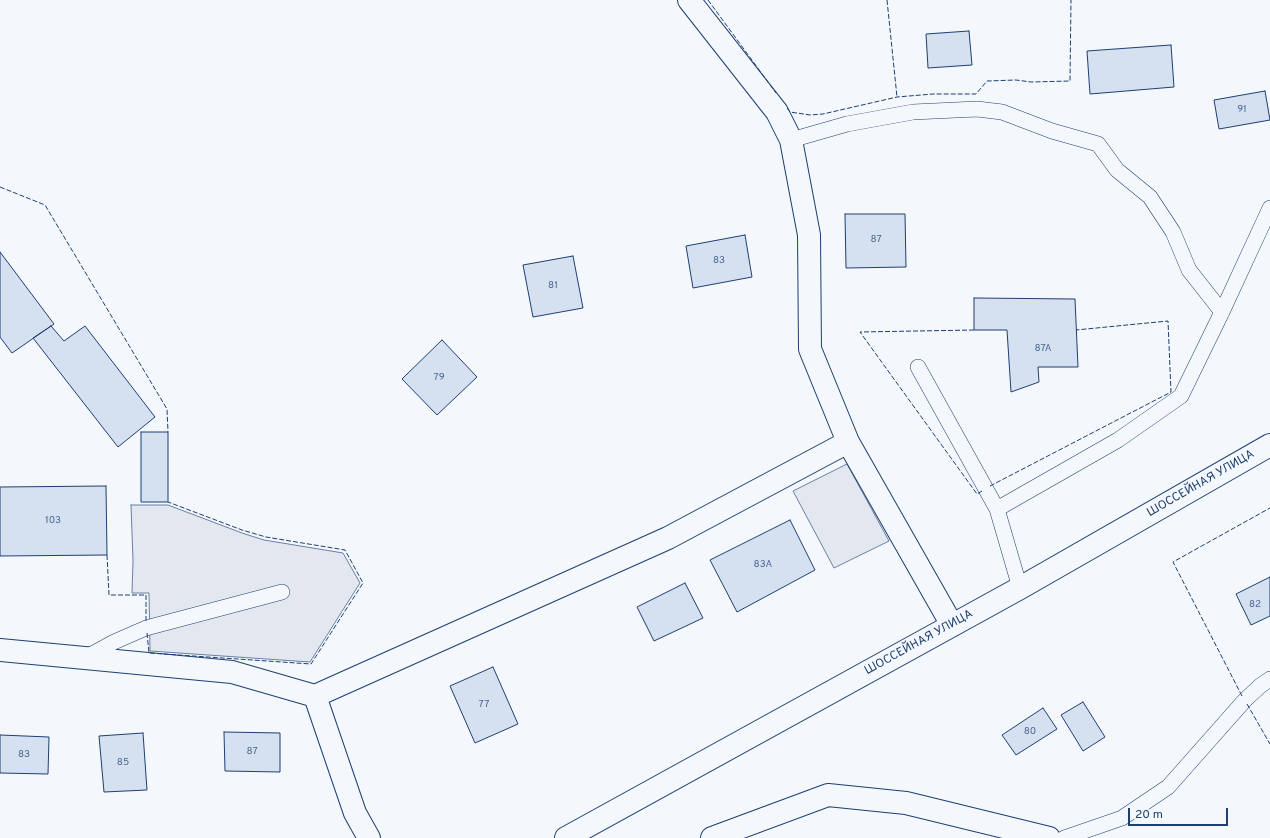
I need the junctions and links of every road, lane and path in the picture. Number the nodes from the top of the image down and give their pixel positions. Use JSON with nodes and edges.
{"nodes":[{"id":1,"x":689,"y":0,"type":"edge"},
{"id":2,"x":791,"y":140,"type":"junction"},
{"id":3,"x":1270,"y":208,"type":"edge"},
{"id":4,"x":1222,"y":312,"type":"junction"},
{"id":5,"x":918,"y":367,"type":"dead end"},
{"id":6,"x":848,"y":442,"type":"junction"},
{"id":7,"x":1270,"y":445,"type":"edge"},
{"id":8,"x":997,"y":509,"type":"junction"},
{"id":9,"x":1020,"y":588,"type":"junction"},
{"id":10,"x":282,"y":592,"type":"dead end"},
{"id":11,"x":952,"y":625,"type":"junction"},
{"id":12,"x":0,"y":650,"type":"edge"},
{"id":13,"x":82,"y":659,"type":"junction"},
{"id":14,"x":1270,"y":679,"type":"edge"},
{"id":15,"x":315,"y":696,"type":"junction"},
{"id":16,"x":369,"y":838,"type":"edge"},
{"id":17,"x":566,"y":838,"type":"edge"},
{"id":18,"x":712,"y":838,"type":"edge"},
{"id":19,"x":1049,"y":838,"type":"edge"},
{"id":20,"x":1064,"y":838,"type":"edge"}],
"edges":[{"from":1,"to":2,"type":"street"},
{"from":2,"to":4,"type":"lane"},
{"from":2,"to":6,"type":"street"},
{"from":3,"to":4,"type":"lane"},
{"from":4,"to":8,"type":"lane"},
{"from":5,"to":8,"type":"lane"},
{"from":6,"to":11,"type":"street"},
{"from":6,"to":15,"type":"street"},
{"from":7,"to":9,"type":"street","name":"ШОССЕЙНАЯ УЛИЦА"},
{"from":8,"to":9,"type":"lane"},
{"from":9,"to":11,"type":"street","name":"ШОССЕЙНАЯ УЛИЦА"},
{"from":10,"to":13,"type":"lane"},
{"from":11,"to":17,"type":"street","name":"ШОССЕЙНАЯ УЛИЦА"},
{"from":12,"to":13,"type":"street"},
{"from":13,"to":15,"type":"street"},
{"from":14,"to":20,"type":"lane"},
{"from":15,"to":16,"type":"street"},
{"from":18,"to":19,"type":"street"}]}
